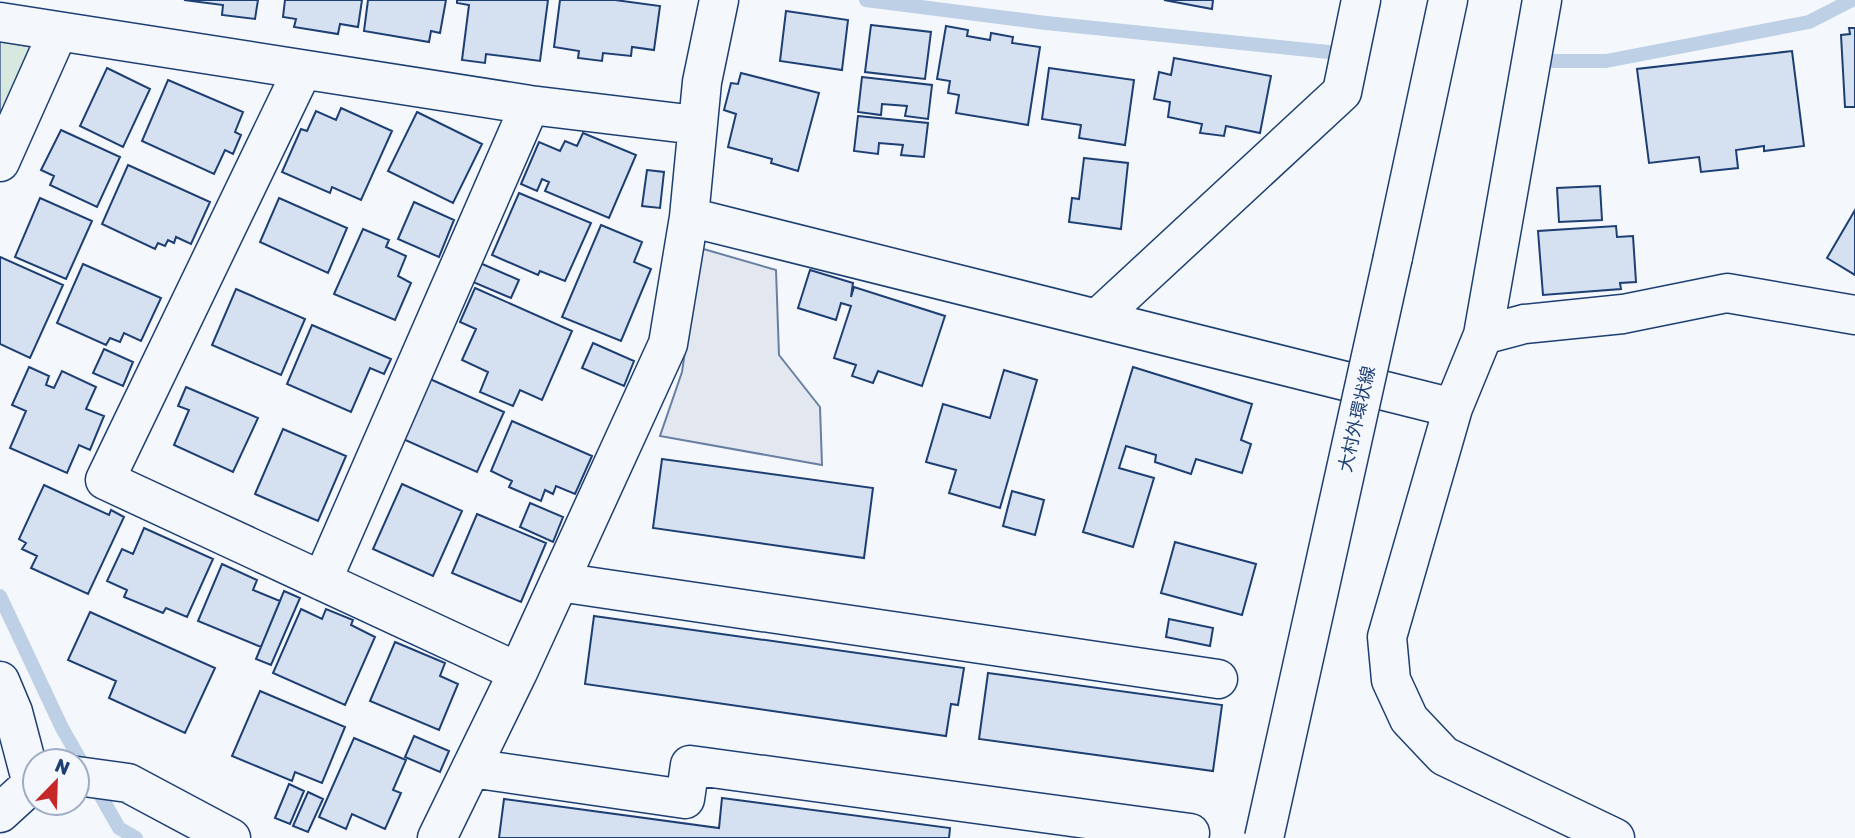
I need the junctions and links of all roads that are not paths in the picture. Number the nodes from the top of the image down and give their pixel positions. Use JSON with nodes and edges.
{"nodes":[{"id":1,"x":719,"y":0,"type":"edge"},
{"id":2,"x":1361,"y":0,"type":"edge"},
{"id":3,"x":1448,"y":0,"type":"edge"},
{"id":4,"x":1542,"y":0,"type":"edge"},
{"id":5,"x":0,"y":22,"type":"edge"},
{"id":6,"x":58,"y":32,"type":"junction"},
{"id":7,"x":302,"y":71,"type":"junction"},
{"id":8,"x":530,"y":105,"type":"junction"},
{"id":9,"x":696,"y":125,"type":"junction"},
{"id":10,"x":0,"y":162,"type":"edge"},
{"id":11,"x":690,"y":217,"type":"junction"},
{"id":12,"x":1855,"y":314,"type":"edge"},
{"id":13,"x":1097,"y":319,"type":"junction"},
{"id":14,"x":1483,"y":335,"type":"junction"},
{"id":15,"x":1453,"y":408,"type":"junction"},
{"id":16,"x":322,"y":581,"type":"junction"},
{"id":17,"x":559,"y":582,"type":"junction"},
{"id":18,"x":518,"y":672,"type":"junction"},
{"id":19,"x":1218,"y":679,"type":"dead end"},
{"id":20,"x":0,"y":681,"type":"edge"},
{"id":21,"x":471,"y":768,"type":"junction"},
{"id":22,"x":21,"y":772,"type":"edge"},
{"id":23,"x":91,"y":778,"type":"edge"},
{"id":24,"x":21,"y":782,"type":"edge"},
{"id":25,"x":0,"y":813,"type":"edge"},
{"id":26,"x":1190,"y":832,"type":"dead end"},
{"id":27,"x":231,"y":838,"type":"edge"},
{"id":28,"x":437,"y":838,"type":"edge"},
{"id":29,"x":1264,"y":838,"type":"edge"},
{"id":30,"x":1615,"y":838,"type":"edge"}],
"edges":[{"from":1,"to":9,"type":"street"},
{"from":2,"to":13,"type":"street"},
{"from":3,"to":29,"type":"street","name":"大村外環状線","bridge":true},
{"from":4,"to":14,"type":"street"},
{"from":5,"to":6,"type":"street"},
{"from":6,"to":7,"type":"street"},
{"from":6,"to":10,"type":"street"},
{"from":7,"to":8,"type":"street"},
{"from":7,"to":16,"type":"street"},
{"from":8,"to":9,"type":"street"},
{"from":8,"to":16,"type":"street"},
{"from":9,"to":11,"type":"street"},
{"from":11,"to":13,"type":"street"},
{"from":11,"to":17,"type":"street"},
{"from":12,"to":14,"type":"street"},
{"from":13,"to":15,"type":"street"},
{"from":14,"to":15,"type":"street"},
{"from":15,"to":30,"type":"street"},
{"from":16,"to":18,"type":"street"},
{"from":17,"to":18,"type":"street"},
{"from":17,"to":19,"type":"street"},
{"from":18,"to":21,"type":"street"},
{"from":20,"to":22,"type":"street"},
{"from":21,"to":26,"type":"street"},
{"from":21,"to":28,"type":"street"},
{"from":23,"to":27,"type":"street"},
{"from":24,"to":25,"type":"street"}]}
